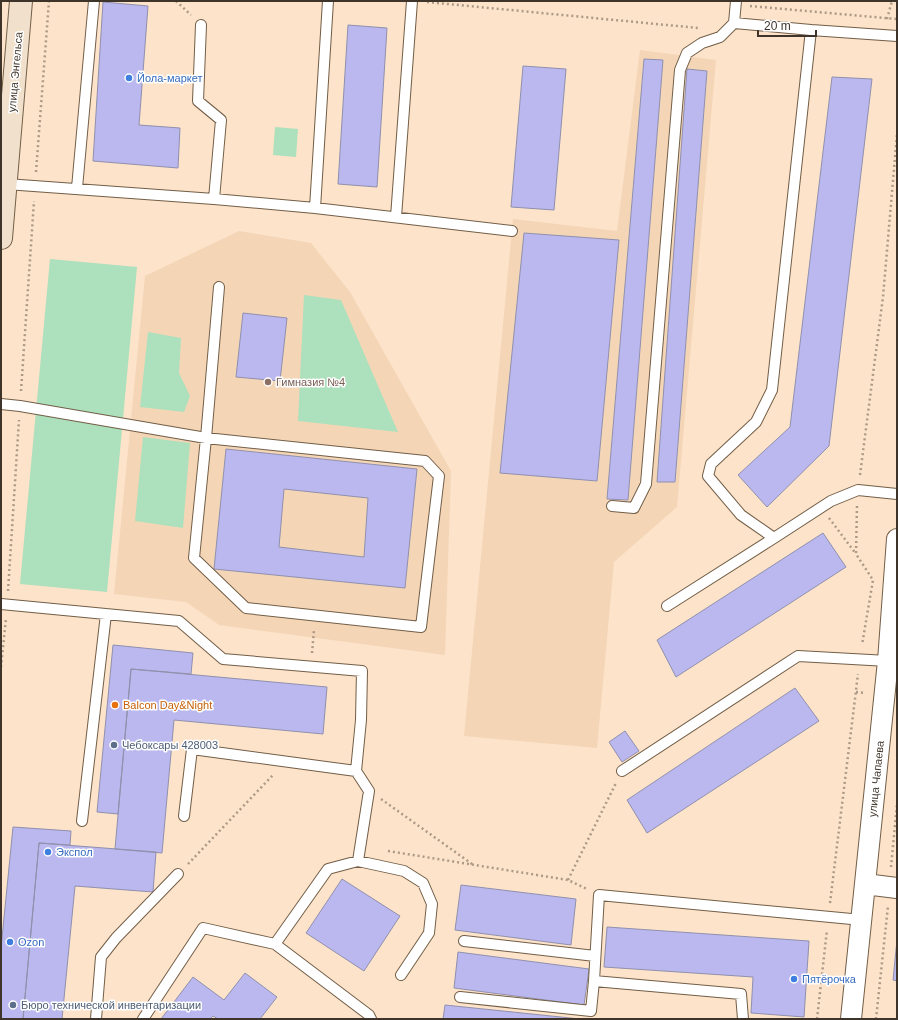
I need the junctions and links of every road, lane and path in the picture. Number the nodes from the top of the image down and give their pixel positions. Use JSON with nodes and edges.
{"nodes":[{"id":1,"x":21,"y":1,"type":"edge"},
{"id":2,"x":49,"y":1,"type":"edge"},
{"id":3,"x":94,"y":1,"type":"edge"},
{"id":4,"x":176,"y":1,"type":"edge"},
{"id":5,"x":328,"y":1,"type":"edge"},
{"id":6,"x":412,"y":1,"type":"edge"},
{"id":7,"x":892,"y":1,"type":"edge"},
{"id":8,"x":426,"y":2,"type":"edge"},
{"id":9,"x":736,"y":3,"type":"edge"},
{"id":10,"x":887,"y":18,"type":"junction"},
{"id":11,"x":897,"y":19,"type":"edge"},
{"id":12,"x":734,"y":23,"type":"junction"},
{"id":13,"x":201,"y":25,"type":"joint"},
{"id":14,"x":726,"y":30,"type":"junction"},
{"id":15,"x":811,"y":30,"type":"junction"},
{"id":16,"x":892,"y":36,"type":"edge"},
{"id":17,"x":6,"y":132,"type":"edge"},
{"id":18,"x":897,"y":134,"type":"edge"},
{"id":19,"x":6,"y":184,"type":"junction"},
{"id":20,"x":35,"y":186,"type":"junction"},
{"id":21,"x":77,"y":188,"type":"junction"},
{"id":22,"x":214,"y":199,"type":"junction"},
{"id":23,"x":315,"y":208,"type":"junction"},
{"id":24,"x":396,"y":217,"type":"junction"},
{"id":25,"x":512,"y":231,"type":"dead end"},
{"id":26,"x":1,"y":238,"type":"edge"},
{"id":27,"x":219,"y":288,"type":"dead end"},
{"id":28,"x":1,"y":404,"type":"edge"},
{"id":29,"x":20,"y":406,"type":"junction"},
{"id":30,"x":206,"y":438,"type":"junction"},
{"id":31,"x":858,"y":490,"type":"junction"},
{"id":32,"x":897,"y":494,"type":"edge"},
{"id":33,"x":612,"y":506,"type":"dead end"},
{"id":34,"x":820,"y":507,"type":"junction"},
{"id":35,"x":774,"y":538,"type":"junction"},
{"id":36,"x":897,"y":539,"type":"edge"},
{"id":37,"x":856,"y":554,"type":"junction"},
{"id":38,"x":4,"y":605,"type":"edge"},
{"id":39,"x":667,"y":606,"type":"dead end"},
{"id":40,"x":106,"y":614,"type":"junction"},
{"id":41,"x":314,"y":616,"type":"junction"},
{"id":42,"x":859,"y":659,"type":"junction"},
{"id":43,"x":888,"y":661,"type":"junction"},
{"id":44,"x":311,"y":666,"type":"junction"},
{"id":45,"x":1,"y":667,"type":"edge"},
{"id":46,"x":892,"y":681,"type":"edge"},
{"id":47,"x":285,"y":762,"type":"junction"},
{"id":48,"x":356,"y":771,"type":"junction"},
{"id":49,"x":622,"y":771,"type":"joint"},
{"id":50,"x":369,"y":791,"type":"junction"},
{"id":51,"x":897,"y":804,"type":"edge"},
{"id":52,"x":184,"y":816,"type":"dead end"},
{"id":53,"x":82,"y":821,"type":"dead end"},
{"id":54,"x":360,"y":846,"type":"junction"},
{"id":55,"x":358,"y":861,"type":"junction"},
{"id":56,"x":472,"y":864,"type":"junction"},
{"id":57,"x":178,"y":874,"type":"joint"},
{"id":58,"x":568,"y":880,"type":"junction"},
{"id":59,"x":865,"y":884,"type":"junction"},
{"id":60,"x":893,"y":887,"type":"edge"},
{"id":61,"x":599,"y":895,"type":"junction"},
{"id":62,"x":828,"y":916,"type":"junction"},
{"id":63,"x":862,"y":920,"type":"junction"},
{"id":64,"x":464,"y":941,"type":"dead end"},
{"id":65,"x":275,"y":944,"type":"junction"},
{"id":66,"x":595,"y":956,"type":"junction"},
{"id":67,"x":401,"y":975,"type":"dead end"},
{"id":68,"x":594,"y":981,"type":"junction"},
{"id":69,"x":460,"y":997,"type":"dead end"},
{"id":70,"x":96,"y":1019,"type":"edge"},
{"id":71,"x":143,"y":1019,"type":"edge"},
{"id":72,"x":371,"y":1019,"type":"edge"},
{"id":73,"x":743,"y":1019,"type":"edge"},
{"id":74,"x":817,"y":1019,"type":"edge"},
{"id":75,"x":852,"y":1019,"type":"edge"},
{"id":76,"x":876,"y":1019,"type":"edge"}],
"edges":[{"from":1,"to":17,"type":"street","name":"улица Энгельса"},
{"from":2,"to":20,"type":"path"},
{"from":3,"to":21,"type":"lane"},
{"from":4,"to":13,"type":"path"},
{"from":5,"to":23,"type":"lane"},
{"from":6,"to":24,"type":"lane"},
{"from":7,"to":10,"type":"path"},
{"from":8,"to":14,"type":"path"},
{"from":9,"to":10,"type":"path"},
{"from":9,"to":12,"type":"lane"},
{"from":10,"to":11,"type":"path"},
{"from":10,"to":16,"type":"path"},
{"from":12,"to":14,"type":"lane"},
{"from":12,"to":15,"type":"lane"},
{"from":13,"to":22,"type":"lane"},
{"from":14,"to":33,"type":"lane"},
{"from":15,"to":16,"type":"lane"},
{"from":15,"to":35,"type":"lane"},
{"from":17,"to":19,"type":"street","name":"улица Энгельса"},
{"from":18,"to":31,"type":"path"},
{"from":19,"to":20,"type":"lane"},
{"from":19,"to":26,"type":"street","name":"улица Энгельса"},
{"from":20,"to":21,"type":"lane"},
{"from":20,"to":29,"type":"path"},
{"from":21,"to":22,"type":"lane"},
{"from":22,"to":23,"type":"lane"},
{"from":23,"to":24,"type":"lane"},
{"from":24,"to":25,"type":"lane"},
{"from":27,"to":30,"type":"lane"},
{"from":28,"to":29,"type":"lane"},
{"from":29,"to":30,"type":"lane"},
{"from":29,"to":38,"type":"path"},
{"from":30,"to":41,"type":"lane"},
{"from":30,"to":41,"type":"lane"},
{"from":31,"to":32,"type":"lane"},
{"from":31,"to":34,"type":"lane"},
{"from":31,"to":37,"type":"path"},
{"from":34,"to":35,"type":"lane"},
{"from":34,"to":37,"type":"path"},
{"from":35,"to":39,"type":"lane"},
{"from":36,"to":43,"type":"street","name":"улица Чапаева"},
{"from":37,"to":42,"type":"path"},
{"from":38,"to":40,"type":"lane"},
{"from":38,"to":45,"type":"path"},
{"from":40,"to":44,"type":"lane"},
{"from":40,"to":53,"type":"lane"},
{"from":41,"to":44,"type":"path"},
{"from":42,"to":43,"type":"lane"},
{"from":42,"to":49,"type":"lane"},
{"from":42,"to":62,"type":"path"},
{"from":43,"to":46,"type":"street","name":"улица Чапаева"},
{"from":44,"to":48,"type":"lane"},
{"from":46,"to":59,"type":"street","name":"улица Чапаева"},
{"from":47,"to":48,"type":"lane"},
{"from":47,"to":52,"type":"lane"},
{"from":47,"to":57,"type":"path"},
{"from":48,"to":50,"type":"lane"},
{"from":49,"to":58,"type":"path"},
{"from":50,"to":54,"type":"lane"},
{"from":50,"to":56,"type":"path"},
{"from":51,"to":60,"type":"path"},
{"from":54,"to":55,"type":"lane"},
{"from":54,"to":56,"type":"path"},
{"from":55,"to":65,"type":"lane"},
{"from":55,"to":67,"type":"lane"},
{"from":56,"to":58,"type":"path"},
{"from":57,"to":70,"type":"lane"},
{"from":58,"to":61,"type":"path"},
{"from":59,"to":60,"type":"street"},
{"from":59,"to":63,"type":"street","name":"улица Чапаева"},
{"from":60,"to":76,"type":"path"},
{"from":61,"to":62,"type":"lane"},
{"from":61,"to":66,"type":"lane"},
{"from":62,"to":63,"type":"lane"},
{"from":62,"to":74,"type":"path"},
{"from":63,"to":75,"type":"street","name":"улица Чапаева"},
{"from":64,"to":66,"type":"lane"},
{"from":65,"to":71,"type":"lane"},
{"from":65,"to":72,"type":"lane"},
{"from":66,"to":68,"type":"lane"},
{"from":68,"to":69,"type":"lane"},
{"from":68,"to":73,"type":"lane"}]}
